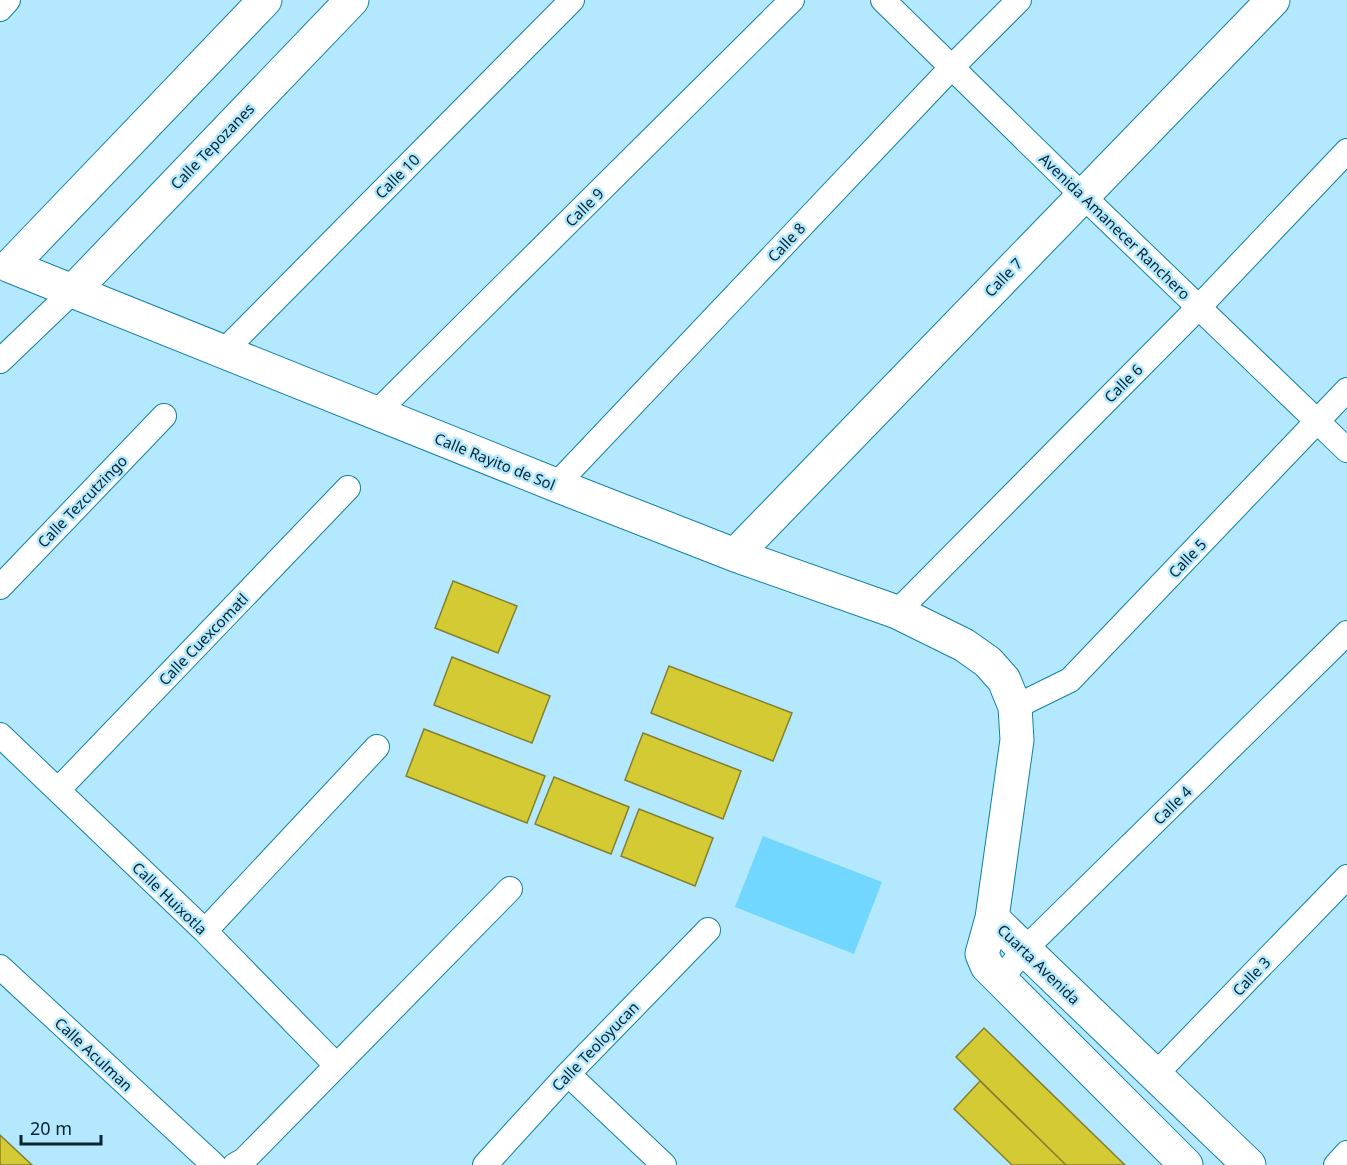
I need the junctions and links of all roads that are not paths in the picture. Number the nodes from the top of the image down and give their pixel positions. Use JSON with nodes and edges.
{"nodes":[{"id":1,"x":8,"y":0,"type":"edge"},
{"id":2,"x":265,"y":0,"type":"edge"},
{"id":3,"x":352,"y":0,"type":"edge"},
{"id":4,"x":572,"y":0,"type":"edge"},
{"id":5,"x":792,"y":0,"type":"edge"},
{"id":6,"x":883,"y":0,"type":"edge"},
{"id":7,"x":1019,"y":0,"type":"edge"},
{"id":8,"x":1273,"y":0,"type":"edge"},
{"id":9,"x":0,"y":9,"type":"edge"},
{"id":10,"x":952,"y":67,"type":"junction"},
{"id":11,"x":1347,"y":151,"type":"edge"},
{"id":12,"x":1082,"y":195,"type":"junction"},
{"id":13,"x":5,"y":263,"type":"edge"},
{"id":14,"x":72,"y":292,"type":"junction"},
{"id":15,"x":1198,"y":307,"type":"junction"},
{"id":16,"x":223,"y":352,"type":"junction"},
{"id":17,"x":0,"y":361,"type":"edge"},
{"id":18,"x":1347,"y":390,"type":"edge"},
{"id":19,"x":376,"y":413,"type":"junction"},
{"id":20,"x":164,"y":416,"type":"dead end"},
{"id":21,"x":1317,"y":422,"type":"junction"},
{"id":22,"x":1347,"y":450,"type":"edge"},
{"id":23,"x":556,"y":485,"type":"junction"},
{"id":24,"x":348,"y":489,"type":"dead end"},
{"id":25,"x":735,"y":555,"type":"junction"},
{"id":26,"x":0,"y":587,"type":"edge"},
{"id":27,"x":897,"y":612,"type":"junction"},
{"id":28,"x":1347,"y":633,"type":"edge"},
{"id":29,"x":1015,"y":707,"type":"junction"},
{"id":30,"x":0,"y":735,"type":"edge"},
{"id":31,"x":377,"y":747,"type":"dead end"},
{"id":32,"x":58,"y":790,"type":"junction"},
{"id":33,"x":1347,"y":877,"type":"edge"},
{"id":34,"x":510,"y":889,"type":"dead end"},
{"id":35,"x":992,"y":918,"type":"junction"},
{"id":36,"x":708,"y":930,"type":"dead end"},
{"id":37,"x":205,"y":932,"type":"junction"},
{"id":38,"x":1024,"y":950,"type":"junction"},
{"id":39,"x":0,"y":967,"type":"edge"},
{"id":40,"x":1000,"y":980,"type":"junction"},
{"id":41,"x":336,"y":1065,"type":"junction"},
{"id":42,"x":568,"y":1074,"type":"junction"},
{"id":43,"x":1155,"y":1075,"type":"junction"},
{"id":44,"x":1347,"y":1154,"type":"edge"},
{"id":45,"x":214,"y":1165,"type":"edge"},
{"id":46,"x":235,"y":1165,"type":"edge"},
{"id":47,"x":485,"y":1165,"type":"edge"},
{"id":48,"x":664,"y":1165,"type":"edge"},
{"id":49,"x":1186,"y":1165,"type":"edge"},
{"id":50,"x":1249,"y":1165,"type":"edge"},
{"id":51,"x":1336,"y":1165,"type":"edge"}],
"edges":[{"from":1,"to":9,"type":"street"},
{"from":2,"to":13,"type":"main road"},
{"from":3,"to":14,"type":"main road","name":"Calle Tepozanes"},
{"from":4,"to":16,"type":"street","name":"Calle 10"},
{"from":5,"to":19,"type":"street","name":"Calle 9"},
{"from":6,"to":10,"type":"street","name":"Avenida Amanecer Ranchero"},
{"from":7,"to":10,"type":"street","name":"Calle 8"},
{"from":8,"to":12,"type":"main road","name":"Calle 7"},
{"from":10,"to":12,"type":"street","name":"Avenida Amanecer Ranchero"},
{"from":10,"to":23,"type":"street","name":"Calle 8"},
{"from":11,"to":15,"type":"street","name":"Calle 6"},
{"from":12,"to":15,"type":"street","name":"Avenida Amanecer Ranchero"},
{"from":12,"to":25,"type":"main road","name":"Calle 7"},
{"from":13,"to":14,"type":"main road","name":"Calle Rayito de Sol"},
{"from":14,"to":16,"type":"main road","name":"Calle Rayito de Sol"},
{"from":14,"to":17,"type":"street"},
{"from":15,"to":21,"type":"street","name":"Avenida Amanecer Ranchero"},
{"from":15,"to":27,"type":"street","name":"Calle 6"},
{"from":16,"to":19,"type":"main road","name":"Calle Rayito de Sol"},
{"from":18,"to":21,"type":"street","name":"Calle 5"},
{"from":19,"to":23,"type":"main road","name":"Calle Rayito de Sol"},
{"from":20,"to":26,"type":"street","name":"Calle Tezcutzingo"},
{"from":21,"to":22,"type":"street","name":"Avenida Amanecer Ranchero"},
{"from":21,"to":29,"type":"street","name":"Calle 5"},
{"from":23,"to":25,"type":"main road","name":"Calle Rayito de Sol"},
{"from":24,"to":32,"type":"street","name":"Calle Cuexcomatl"},
{"from":25,"to":27,"type":"main road","name":"Calle Rayito de Sol"},
{"from":27,"to":29,"type":"main road","name":"Calle Rayito de Sol"},
{"from":28,"to":38,"type":"street","name":"Calle 4"},
{"from":29,"to":35,"type":"main road","name":"Calle Rayito de Sol"},
{"from":30,"to":32,"type":"street","name":"Calle Huixotla"},
{"from":31,"to":37,"type":"street"},
{"from":32,"to":37,"type":"street","name":"Calle Huixotla"},
{"from":33,"to":43,"type":"street","name":"Calle 3"},
{"from":34,"to":41,"type":"street"},
{"from":35,"to":38,"type":"main road","name":"Cuarta Avenida"},
{"from":35,"to":40,"type":"main road","name":"Cuarta Avenida"},
{"from":36,"to":42,"type":"street","name":"Calle Teoloyucan"},
{"from":37,"to":41,"type":"street","name":"Calle Huixotla"},
{"from":38,"to":40,"type":"street","name":"Calle 4"},
{"from":38,"to":43,"type":"main road","name":"Cuarta Avenida"},
{"from":39,"to":45,"type":"street","name":"Calle Aculman"},
{"from":40,"to":49,"type":"main road","name":"Cuarta Avenida"},
{"from":41,"to":46,"type":"street"},
{"from":42,"to":47,"type":"street","name":"Calle Teoloyucan"},
{"from":42,"to":48,"type":"street"},
{"from":43,"to":50,"type":"main road","name":"Cuarta Avenida"},
{"from":44,"to":51,"type":"street"}]}
